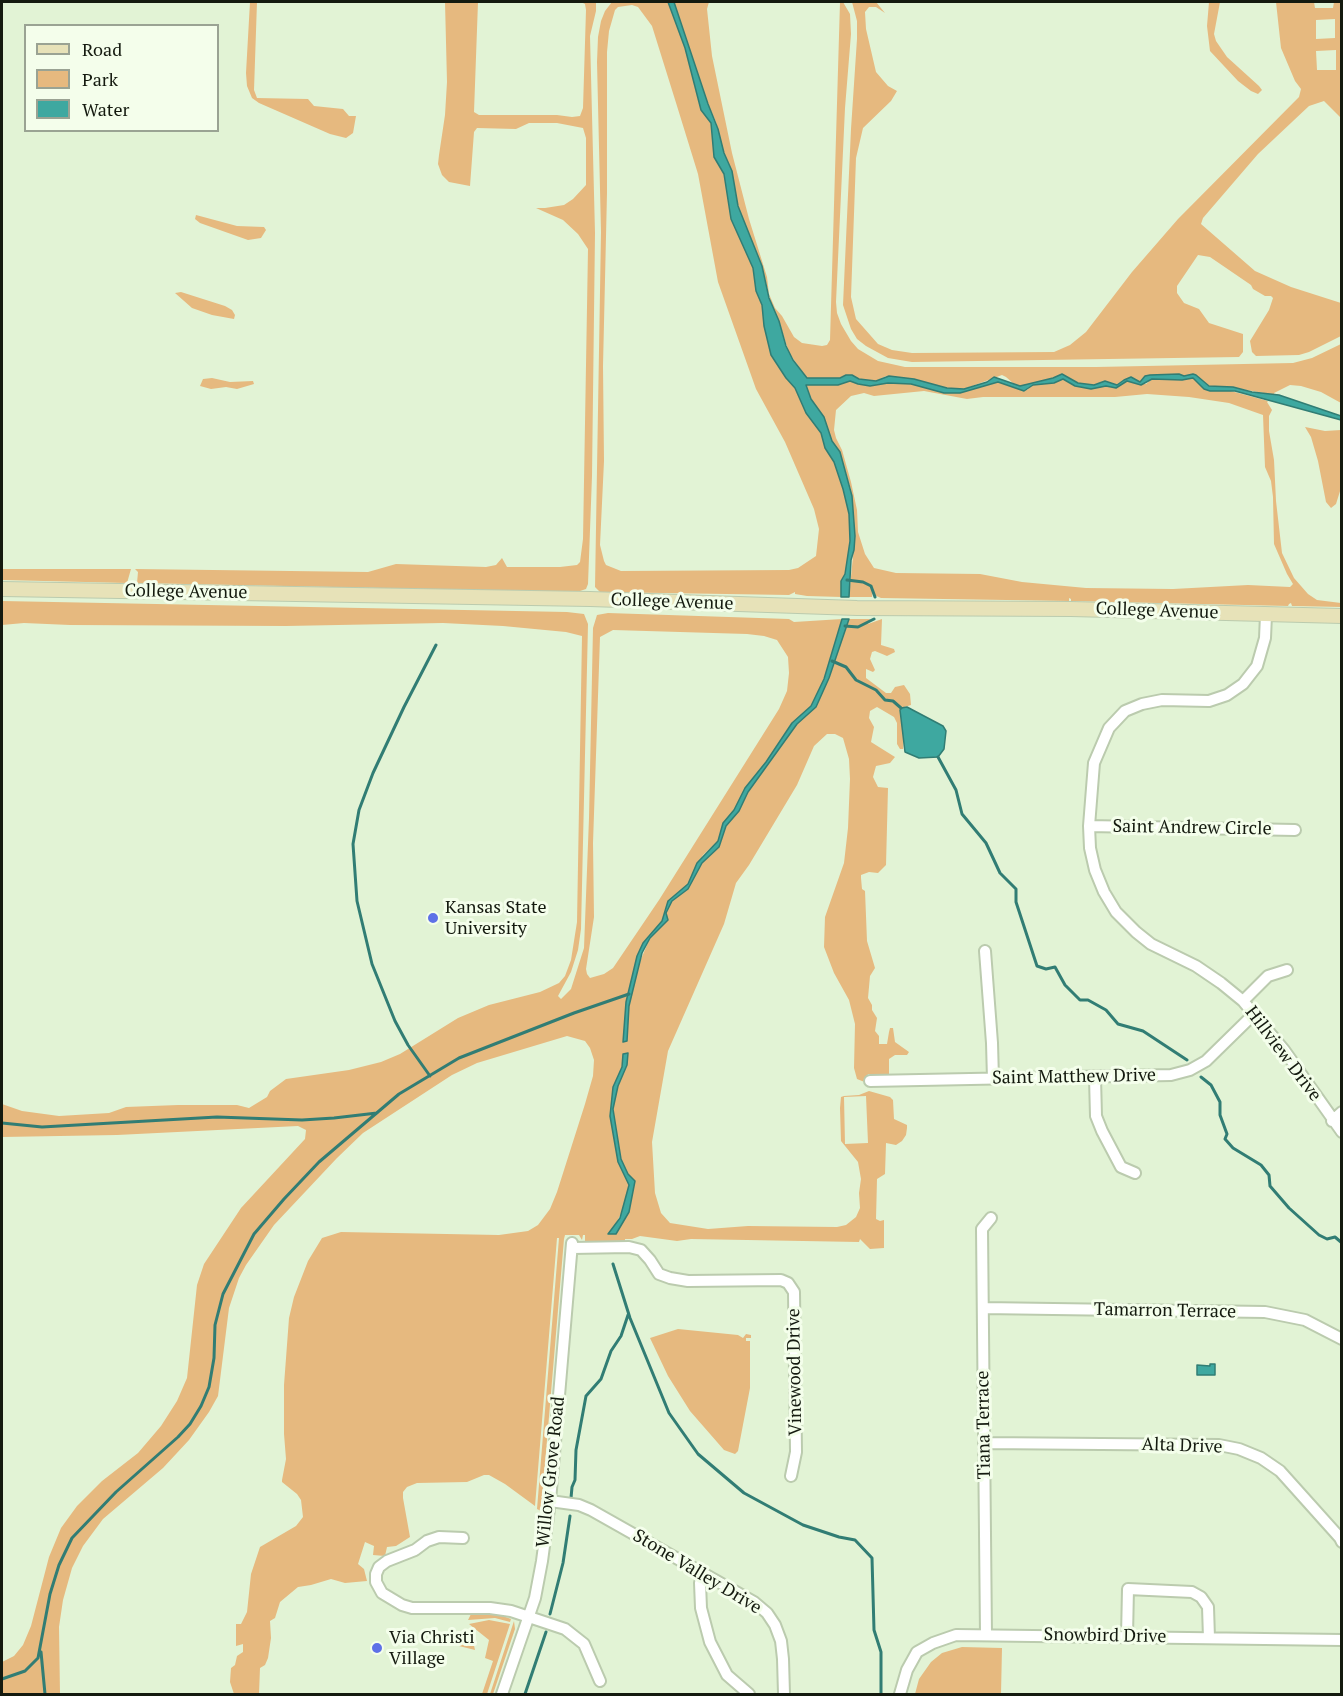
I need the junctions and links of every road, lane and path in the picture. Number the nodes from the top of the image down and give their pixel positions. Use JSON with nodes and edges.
{"nodes":[{"id":1,"x":2,"y":589,"type":"edge"},
{"id":2,"x":1266,"y":615,"type":"junction"},
{"id":3,"x":1341,"y":616,"type":"edge"},
{"id":4,"x":1089,"y":825,"type":"junction"},
{"id":5,"x":1295,"y":830,"type":"dead end"},
{"id":6,"x":985,"y":951,"type":"dead end"},
{"id":7,"x":1287,"y":970,"type":"dead end"},
{"id":8,"x":1243,"y":1001,"type":"junction"},
{"id":9,"x":1255,"y":1013,"type":"junction"},
{"id":10,"x":1095,"y":1078,"type":"junction"},
{"id":11,"x":993,"y":1079,"type":"junction"},
{"id":12,"x":870,"y":1080,"type":"dead end"},
{"id":13,"x":1341,"y":1112,"type":"edge"},
{"id":14,"x":1332,"y":1120,"type":"junction"},
{"id":15,"x":1341,"y":1132,"type":"edge"},
{"id":16,"x":1135,"y":1173,"type":"dead end"},
{"id":17,"x":991,"y":1218,"type":"dead end"},
{"id":18,"x":572,"y":1246,"type":"joint"},
{"id":19,"x":983,"y":1308,"type":"junction"},
{"id":20,"x":1341,"y":1339,"type":"edge"},
{"id":21,"x":984,"y":1443,"type":"junction"},
{"id":22,"x":791,"y":1476,"type":"dead end"},
{"id":23,"x":550,"y":1501,"type":"junction"},
{"id":24,"x":463,"y":1538,"type":"dead end"},
{"id":25,"x":1341,"y":1542,"type":"edge"},
{"id":26,"x":703,"y":1572,"type":"junction"},
{"id":27,"x":528,"y":1617,"type":"junction"},
{"id":28,"x":986,"y":1635,"type":"junction"},
{"id":29,"x":1127,"y":1636,"type":"junction"},
{"id":30,"x":1209,"y":1638,"type":"junction"},
{"id":31,"x":1341,"y":1640,"type":"edge"},
{"id":32,"x":600,"y":1681,"type":"dead end"},
{"id":33,"x":502,"y":1695,"type":"edge"},
{"id":34,"x":749,"y":1695,"type":"edge"},
{"id":35,"x":784,"y":1695,"type":"edge"},
{"id":36,"x":900,"y":1695,"type":"edge"}],
"edges":[{"from":1,"to":2,"type":"street","name":"College Avenue"},
{"from":2,"to":3,"type":"street","name":"College Avenue"},
{"from":2,"to":4,"type":"street","name":"Hillview Drive"},
{"from":4,"to":5,"type":"street","name":"Saint Andrew Circle"},
{"from":4,"to":8,"type":"street","name":"Hillview Drive"},
{"from":6,"to":11,"type":"street"},
{"from":7,"to":8,"type":"street"},
{"from":8,"to":9,"type":"street","name":"Hillview Drive"},
{"from":9,"to":10,"type":"street","name":"Saint Matthew Drive"},
{"from":9,"to":14,"type":"street","name":"Hillview Drive"},
{"from":10,"to":11,"type":"street","name":"Saint Matthew Drive"},
{"from":10,"to":16,"type":"street"},
{"from":11,"to":12,"type":"street","name":"Saint Matthew Drive"},
{"from":13,"to":14,"type":"street"},
{"from":14,"to":15,"type":"street","name":"Hillview Drive"},
{"from":17,"to":19,"type":"street","name":"Tiana Terrace"},
{"from":18,"to":22,"type":"street","name":"Vinewood Drive"},
{"from":18,"to":23,"type":"street","name":"Willow Grove Road"},
{"from":19,"to":20,"type":"street","name":"Tamarron Terrace"},
{"from":19,"to":21,"type":"street","name":"Tiana Terrace"},
{"from":21,"to":25,"type":"street","name":"Alta Drive"},
{"from":21,"to":28,"type":"street","name":"Tiana Terrace"},
{"from":23,"to":26,"type":"street","name":"Stone Valley Drive"},
{"from":23,"to":27,"type":"street","name":"Willow Grove Road"},
{"from":24,"to":27,"type":"street"},
{"from":26,"to":34,"type":"street"},
{"from":26,"to":35,"type":"street","name":"Stone Valley Drive"},
{"from":27,"to":32,"type":"street"},
{"from":27,"to":33,"type":"street","name":"Willow Grove Road"},
{"from":28,"to":29,"type":"street","name":"Snowbird Drive"},
{"from":28,"to":36,"type":"street","name":"Snowbird Drive"},
{"from":29,"to":30,"type":"street","name":"Snowbird Drive"},
{"from":29,"to":30,"type":"street"},
{"from":30,"to":31,"type":"street","name":"Snowbird Drive"}]}
